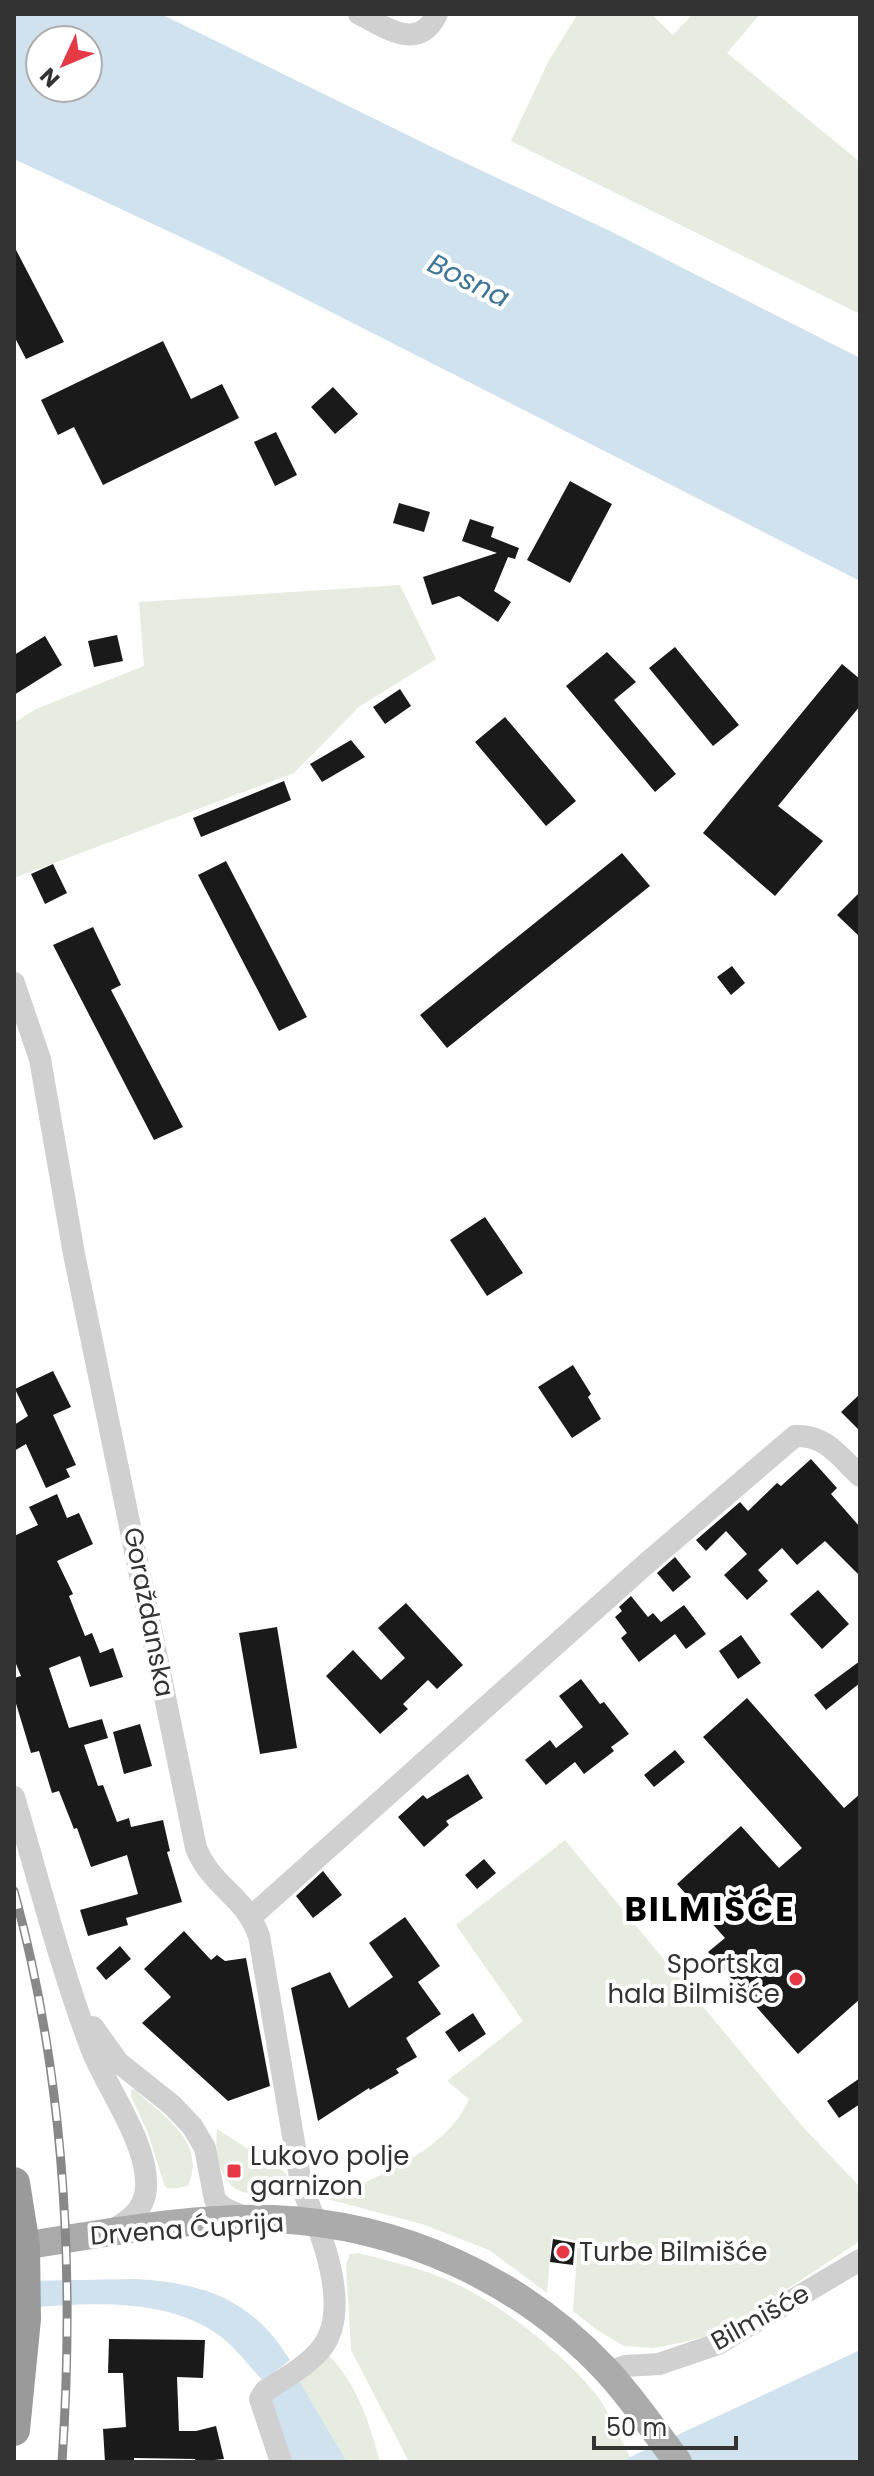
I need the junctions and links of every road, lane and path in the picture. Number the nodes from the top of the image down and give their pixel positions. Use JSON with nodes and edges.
{"nodes":[{"id":1,"x":359,"y":14,"type":"edge"},
{"id":2,"x":437,"y":14,"type":"edge"},
{"id":3,"x":14,"y":983,"type":"edge"},
{"id":4,"x":860,"y":1476,"type":"edge"},
{"id":5,"x":14,"y":1797,"type":"edge"},
{"id":6,"x":252,"y":1916,"type":"junction"},
{"id":7,"x":74,"y":1999,"type":"junction"},
{"id":8,"x":14,"y":2183,"type":"edge"},
{"id":9,"x":250,"y":2220,"type":"junction"},
{"id":10,"x":318,"y":2223,"type":"junction"},
{"id":11,"x":104,"y":2234,"type":"junction"},
{"id":12,"x":21,"y":2255,"type":"edge"},
{"id":13,"x":860,"y":2260,"type":"edge"},
{"id":14,"x":608,"y":2372,"type":"junction"},
{"id":15,"x":14,"y":2430,"type":"edge"},
{"id":16,"x":281,"y":2462,"type":"edge"},
{"id":17,"x":678,"y":2462,"type":"edge"}],
"edges":[{"from":1,"to":2,"type":"street"},
{"from":3,"to":6,"type":"street","name":"Goraždanska"},
{"from":4,"to":6,"type":"street"},
{"from":5,"to":7,"type":"street"},
{"from":6,"to":10,"type":"street"},
{"from":7,"to":9,"type":"street"},
{"from":7,"to":11,"type":"street"},
{"from":8,"to":12,"type":"highway"},
{"from":9,"to":10,"type":"main road","name":"Drvena Ćuprija"},
{"from":9,"to":11,"type":"main road","name":"Drvena Ćuprija"},
{"from":10,"to":14,"type":"main road","name":"Drvena Ćuprija"},
{"from":10,"to":16,"type":"street"},
{"from":11,"to":12,"type":"main road","name":"Drvena Ćuprija"},
{"from":12,"to":15,"type":"highway"},
{"from":13,"to":14,"type":"street","name":"Bilmišće"},
{"from":14,"to":17,"type":"main road","name":"Drvena Ćuprija"}]}
